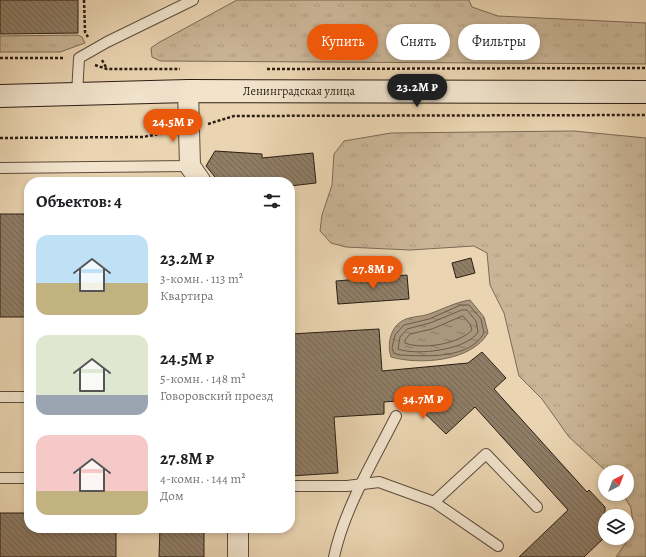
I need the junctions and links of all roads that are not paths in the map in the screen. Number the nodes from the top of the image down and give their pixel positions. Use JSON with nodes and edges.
{"nodes":[{"id":1,"x":193,"y":0,"type":"edge"},
{"id":2,"x":188,"y":91,"type":"junction"},
{"id":3,"x":646,"y":92,"type":"edge"},
{"id":4,"x":77,"y":94,"type":"junction"},
{"id":5,"x":0,"y":96,"type":"edge"},
{"id":6,"x":0,"y":168,"type":"edge"},
{"id":7,"x":196,"y":174,"type":"edge"},
{"id":8,"x":24,"y":397,"type":"edge"},
{"id":9,"x":0,"y":398,"type":"edge"},
{"id":10,"x":396,"y":416,"type":"dead end"},
{"id":11,"x":0,"y":478,"type":"edge"},
{"id":12,"x":24,"y":478,"type":"edge"},
{"id":13,"x":361,"y":484,"type":"junction"},
{"id":14,"x":295,"y":486,"type":"edge"},
{"id":15,"x":434,"y":502,"type":"junction"},
{"id":16,"x":537,"y":506,"type":"dead end"},
{"id":17,"x":238,"y":533,"type":"edge"},
{"id":18,"x":498,"y":546,"type":"dead end"},
{"id":19,"x":238,"y":557,"type":"edge"},
{"id":20,"x":334,"y":557,"type":"edge"}],
"edges":[{"from":1,"to":4,"type":"lane"},
{"from":2,"to":3,"type":"main road","name":"Ленинградская улица"},
{"from":2,"to":4,"type":"main road","name":"Ленинградская улица"},
{"from":2,"to":7,"type":"street"},
{"from":4,"to":5,"type":"main road","name":"Ленинградская улица"},
{"from":6,"to":7,"type":"lane"},
{"from":8,"to":9,"type":"lane"},
{"from":10,"to":13,"type":"lane"},
{"from":11,"to":12,"type":"lane"},
{"from":13,"to":14,"type":"lane"},
{"from":13,"to":15,"type":"lane"},
{"from":13,"to":20,"type":"lane"},
{"from":15,"to":16,"type":"lane"},
{"from":15,"to":18,"type":"lane"},
{"from":17,"to":19,"type":"street"}]}
